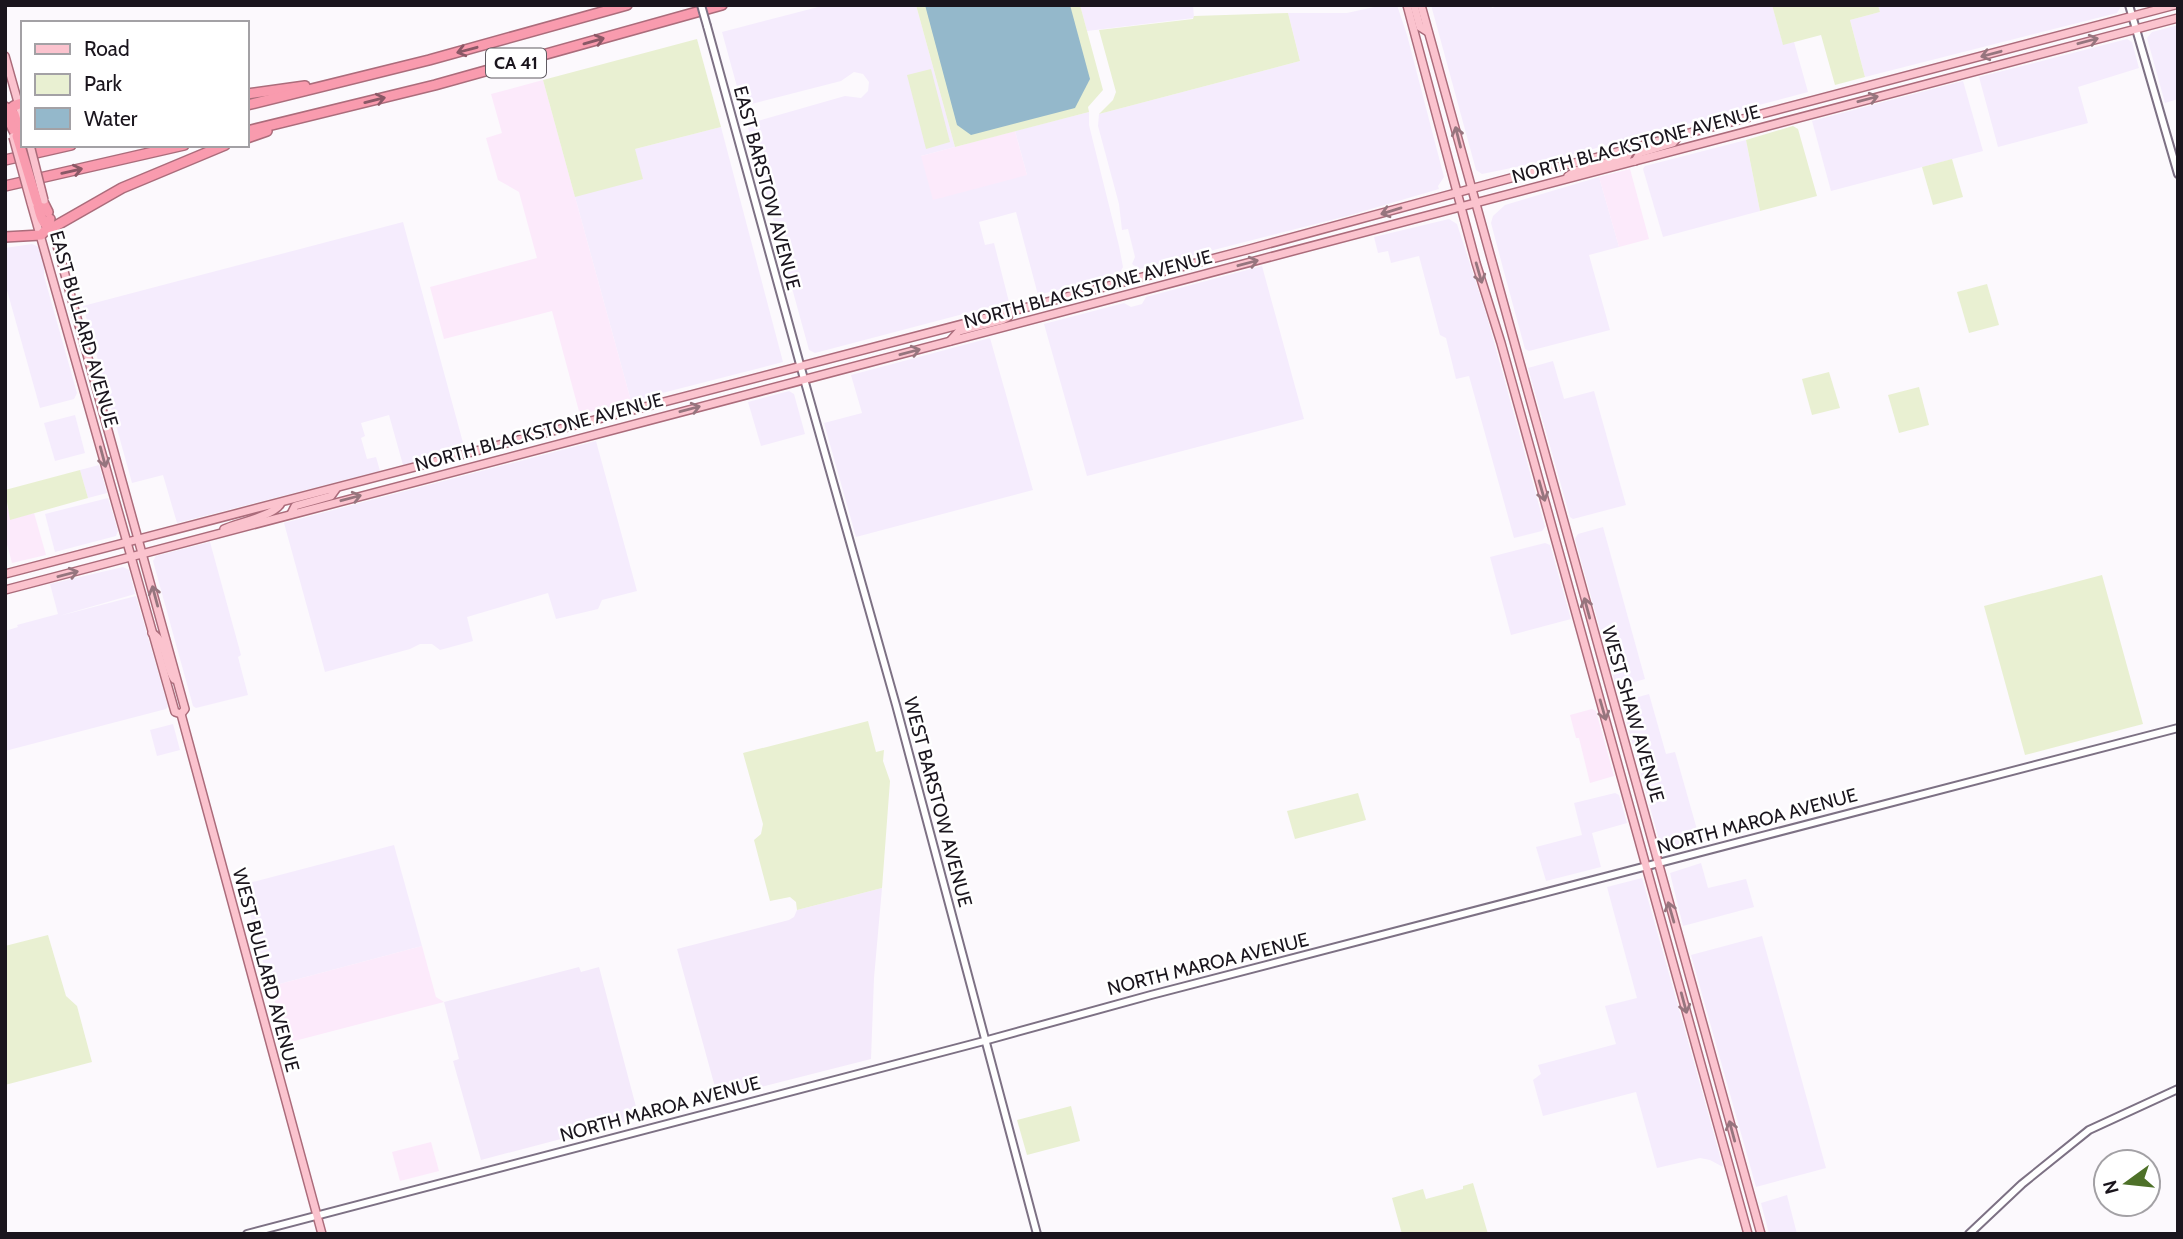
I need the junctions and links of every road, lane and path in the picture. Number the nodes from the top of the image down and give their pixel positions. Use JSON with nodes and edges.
{"nodes":[{"id":1,"x":627,"y":5,"type":"edge"},
{"id":2,"x":701,"y":5,"type":"edge"},
{"id":3,"x":722,"y":5,"type":"edge"},
{"id":4,"x":1407,"y":5,"type":"edge"},
{"id":5,"x":1414,"y":5,"type":"edge"},
{"id":6,"x":1421,"y":5,"type":"edge"},
{"id":7,"x":2129,"y":5,"type":"edge"},
{"id":8,"x":2175,"y":5,"type":"edge"},
{"id":9,"x":2132,"y":17,"type":"junction"},
{"id":10,"x":2178,"y":18,"type":"edge"},
{"id":11,"x":2136,"y":29,"type":"junction"},
{"id":12,"x":1429,"y":32,"type":"junction"},
{"id":13,"x":5,"y":56,"type":"edge"},
{"id":14,"x":328,"y":86,"type":"junction"},
{"id":15,"x":248,"y":94,"type":"edge"},
{"id":16,"x":248,"y":105,"type":"edge"},
{"id":17,"x":12,"y":109,"type":"edge"},
{"id":18,"x":309,"y":117,"type":"junction"},
{"id":19,"x":248,"y":131,"type":"edge"},
{"id":20,"x":1678,"y":136,"type":"junction"},
{"id":21,"x":248,"y":138,"type":"edge"},
{"id":22,"x":19,"y":139,"type":"edge"},
{"id":23,"x":22,"y":147,"type":"edge"},
{"id":24,"x":30,"y":147,"type":"edge"},
{"id":25,"x":62,"y":147,"type":"edge"},
{"id":26,"x":175,"y":147,"type":"edge"},
{"id":27,"x":220,"y":147,"type":"edge"},
{"id":28,"x":1631,"y":149,"type":"junction"},
{"id":29,"x":5,"y":160,"type":"edge"},
{"id":30,"x":1635,"y":161,"type":"junction"},
{"id":31,"x":2178,"y":174,"type":"edge"},
{"id":32,"x":1565,"y":179,"type":"junction"},
{"id":33,"x":5,"y":186,"type":"edge"},
{"id":34,"x":1471,"y":188,"type":"junction"},
{"id":35,"x":1457,"y":192,"type":"junction"},
{"id":36,"x":39,"y":201,"type":"junction"},
{"id":37,"x":1475,"y":203,"type":"junction"},
{"id":38,"x":1461,"y":207,"type":"junction"},
{"id":39,"x":49,"y":221,"type":"junction"},
{"id":40,"x":41,"y":235,"type":"junction"},
{"id":41,"x":5,"y":237,"type":"edge"},
{"id":42,"x":1010,"y":312,"type":"junction"},
{"id":43,"x":950,"y":341,"type":"junction"},
{"id":44,"x":800,"y":367,"type":"junction"},
{"id":45,"x":804,"y":379,"type":"junction"},
{"id":46,"x":337,"y":488,"type":"junction"},
{"id":47,"x":281,"y":503,"type":"junction"},
{"id":48,"x":291,"y":514,"type":"junction"},
{"id":49,"x":204,"y":538,"type":"junction"},
{"id":50,"x":139,"y":539,"type":"junction"},
{"id":51,"x":126,"y":542,"type":"junction"},
{"id":52,"x":143,"y":554,"type":"junction"},
{"id":53,"x":130,"y":557,"type":"junction"},
{"id":54,"x":5,"y":574,"type":"edge"},
{"id":55,"x":5,"y":590,"type":"edge"},
{"id":56,"x":152,"y":633,"type":"junction"},
{"id":57,"x":179,"y":685,"type":"junction"},
{"id":58,"x":181,"y":714,"type":"junction"},
{"id":59,"x":2178,"y":728,"type":"edge"},
{"id":60,"x":1658,"y":863,"type":"junction"},
{"id":61,"x":1646,"y":866,"type":"junction"},
{"id":62,"x":984,"y":1041,"type":"junction"},
{"id":63,"x":2178,"y":1090,"type":"edge"},
{"id":64,"x":317,"y":1215,"type":"junction"},
{"id":65,"x":247,"y":1234,"type":"edge"},
{"id":66,"x":322,"y":1234,"type":"edge"},
{"id":67,"x":1037,"y":1234,"type":"edge"},
{"id":68,"x":1748,"y":1234,"type":"edge"},
{"id":69,"x":1761,"y":1234,"type":"edge"},
{"id":70,"x":1969,"y":1234,"type":"edge"}],
"edges":[{"from":1,"to":14,"type":"highway","number":"CA 41","one_way":true},
{"from":2,"to":44,"type":"main road","name":"EAST BARSTOW AVENUE","bridge":true},
{"from":18,"to":3,"type":"highway","number":"CA 41","one_way":true},
{"from":4,"to":35,"type":"main road","name":"WEST SHAW AVENUE"},
{"from":5,"to":12,"type":"main road"},
{"from":6,"to":12,"type":"main road"},
{"from":7,"to":9,"type":"main road"},
{"from":8,"to":9,"type":"main road","name":"NORTH BLACKSTONE AVENUE"},
{"from":9,"to":11,"type":"main road"},
{"from":9,"to":20,"type":"main road","name":"NORTH BLACKSTONE AVENUE","one_way":true},
{"from":10,"to":11,"type":"main road","name":"NORTH BLACKSTONE AVENUE"},
{"from":30,"to":11,"type":"main road","name":"NORTH BLACKSTONE AVENUE","one_way":true},
{"from":11,"to":31,"type":"main road"},
{"from":34,"to":12,"type":"main road","name":"WEST SHAW AVENUE","one_way":true},
{"from":13,"to":17,"type":"main road"},
{"from":14,"to":15,"type":"highway"},
{"from":14,"to":16,"type":"highway","number":"CA 41"},
{"from":17,"to":22,"type":"highway"},
{"from":18,"to":19,"type":"highway","number":"CA 41"},
{"from":18,"to":21,"type":"highway"},
{"from":20,"to":28,"type":"main road","name":"NORTH BLACKSTONE AVENUE"},
{"from":20,"to":30,"type":"main road"},
{"from":23,"to":36,"type":"highway","bridge":true},
{"from":24,"to":36,"type":"main road","name":"EAST BULLARD AVENUE","bridge":true},
{"from":25,"to":29,"type":"highway"},
{"from":33,"to":26,"type":"highway","one_way":true},
{"from":27,"to":39,"type":"highway"},
{"from":28,"to":32,"type":"main road"},
{"from":28,"to":34,"type":"main road","name":"NORTH BLACKSTONE AVENUE"},
{"from":30,"to":32,"type":"main road","name":"NORTH BLACKSTONE AVENUE"},
{"from":32,"to":37,"type":"main road","name":"NORTH BLACKSTONE AVENUE"},
{"from":34,"to":35,"type":"main road","name":"NORTH BLACKSTONE AVENUE"},
{"from":34,"to":37,"type":"main road","name":"WEST SHAW AVENUE"},
{"from":35,"to":38,"type":"main road","name":"WEST SHAW AVENUE"},
{"from":35,"to":42,"type":"main road","name":"NORTH BLACKSTONE AVENUE","one_way":true},
{"from":36,"to":39,"type":"highway"},
{"from":36,"to":39,"type":"highway"},
{"from":36,"to":40,"type":"main road","name":"EAST BULLARD AVENUE"},
{"from":37,"to":38,"type":"main road","name":"NORTH BLACKSTONE AVENUE"},
{"from":60,"to":37,"type":"main road","name":"WEST SHAW AVENUE","one_way":true},
{"from":43,"to":38,"type":"main road","name":"NORTH BLACKSTONE AVENUE","one_way":true},
{"from":38,"to":61,"type":"main road","name":"WEST SHAW AVENUE","one_way":true},
{"from":39,"to":40,"type":"highway"},
{"from":39,"to":50,"type":"main road","name":"EAST BULLARD AVENUE"},
{"from":40,"to":41,"type":"highway"},
{"from":40,"to":51,"type":"main road","name":"EAST BULLARD AVENUE","one_way":true},
{"from":42,"to":43,"type":"main road"},
{"from":42,"to":44,"type":"main road","name":"NORTH BLACKSTONE AVENUE"},
{"from":45,"to":43,"type":"main road","name":"NORTH BLACKSTONE AVENUE","one_way":true},
{"from":44,"to":45,"type":"main road","name":"EAST BARSTOW AVENUE"},
{"from":44,"to":46,"type":"main road","name":"NORTH BLACKSTONE AVENUE"},
{"from":48,"to":45,"type":"main road","name":"NORTH BLACKSTONE AVENUE","one_way":true},
{"from":45,"to":62,"type":"main road","name":"WEST BARSTOW AVENUE"},
{"from":46,"to":47,"type":"main road","name":"NORTH BLACKSTONE AVENUE"},
{"from":46,"to":48,"type":"main road"},
{"from":47,"to":49,"type":"main road"},
{"from":47,"to":50,"type":"main road","name":"NORTH BLACKSTONE AVENUE"},
{"from":48,"to":49,"type":"main road","name":"NORTH BLACKSTONE AVENUE"},
{"from":49,"to":52,"type":"main road","name":"NORTH BLACKSTONE AVENUE"},
{"from":50,"to":51,"type":"main road","name":"NORTH BLACKSTONE AVENUE"},
{"from":50,"to":52,"type":"main road","name":"EAST BULLARD AVENUE"},
{"from":51,"to":53,"type":"main road","name":"EAST BULLARD AVENUE"},
{"from":51,"to":54,"type":"main road","name":"NORTH BLACKSTONE AVENUE"},
{"from":52,"to":53,"type":"main road","name":"NORTH BLACKSTONE AVENUE"},
{"from":57,"to":52,"type":"main road","name":"WEST BULLARD AVENUE","one_way":true},
{"from":55,"to":53,"type":"main road","name":"NORTH BLACKSTONE AVENUE","one_way":true},
{"from":53,"to":56,"type":"main road","name":"WEST BULLARD AVENUE"},
{"from":56,"to":57,"type":"main road"},
{"from":56,"to":58,"type":"main road","name":"WEST BULLARD AVENUE"},
{"from":57,"to":58,"type":"main road","name":"WEST BULLARD AVENUE"},
{"from":58,"to":64,"type":"main road","name":"WEST BULLARD AVENUE"},
{"from":59,"to":60,"type":"main road","name":"NORTH MAROA AVENUE"},
{"from":60,"to":61,"type":"main road","name":"NORTH MAROA AVENUE"},
{"from":69,"to":60,"type":"main road","name":"WEST SHAW AVENUE","one_way":true},
{"from":61,"to":62,"type":"main road","name":"NORTH MAROA AVENUE"},
{"from":61,"to":68,"type":"main road","name":"WEST SHAW AVENUE","one_way":true},
{"from":62,"to":64,"type":"main road","name":"NORTH MAROA AVENUE"},
{"from":62,"to":67,"type":"main road","name":"WEST BARSTOW AVENUE"},
{"from":63,"to":70,"type":"main road"},
{"from":64,"to":65,"type":"main road","name":"NORTH MAROA AVENUE"},
{"from":64,"to":66,"type":"main road","name":"WEST BULLARD AVENUE"}]}
